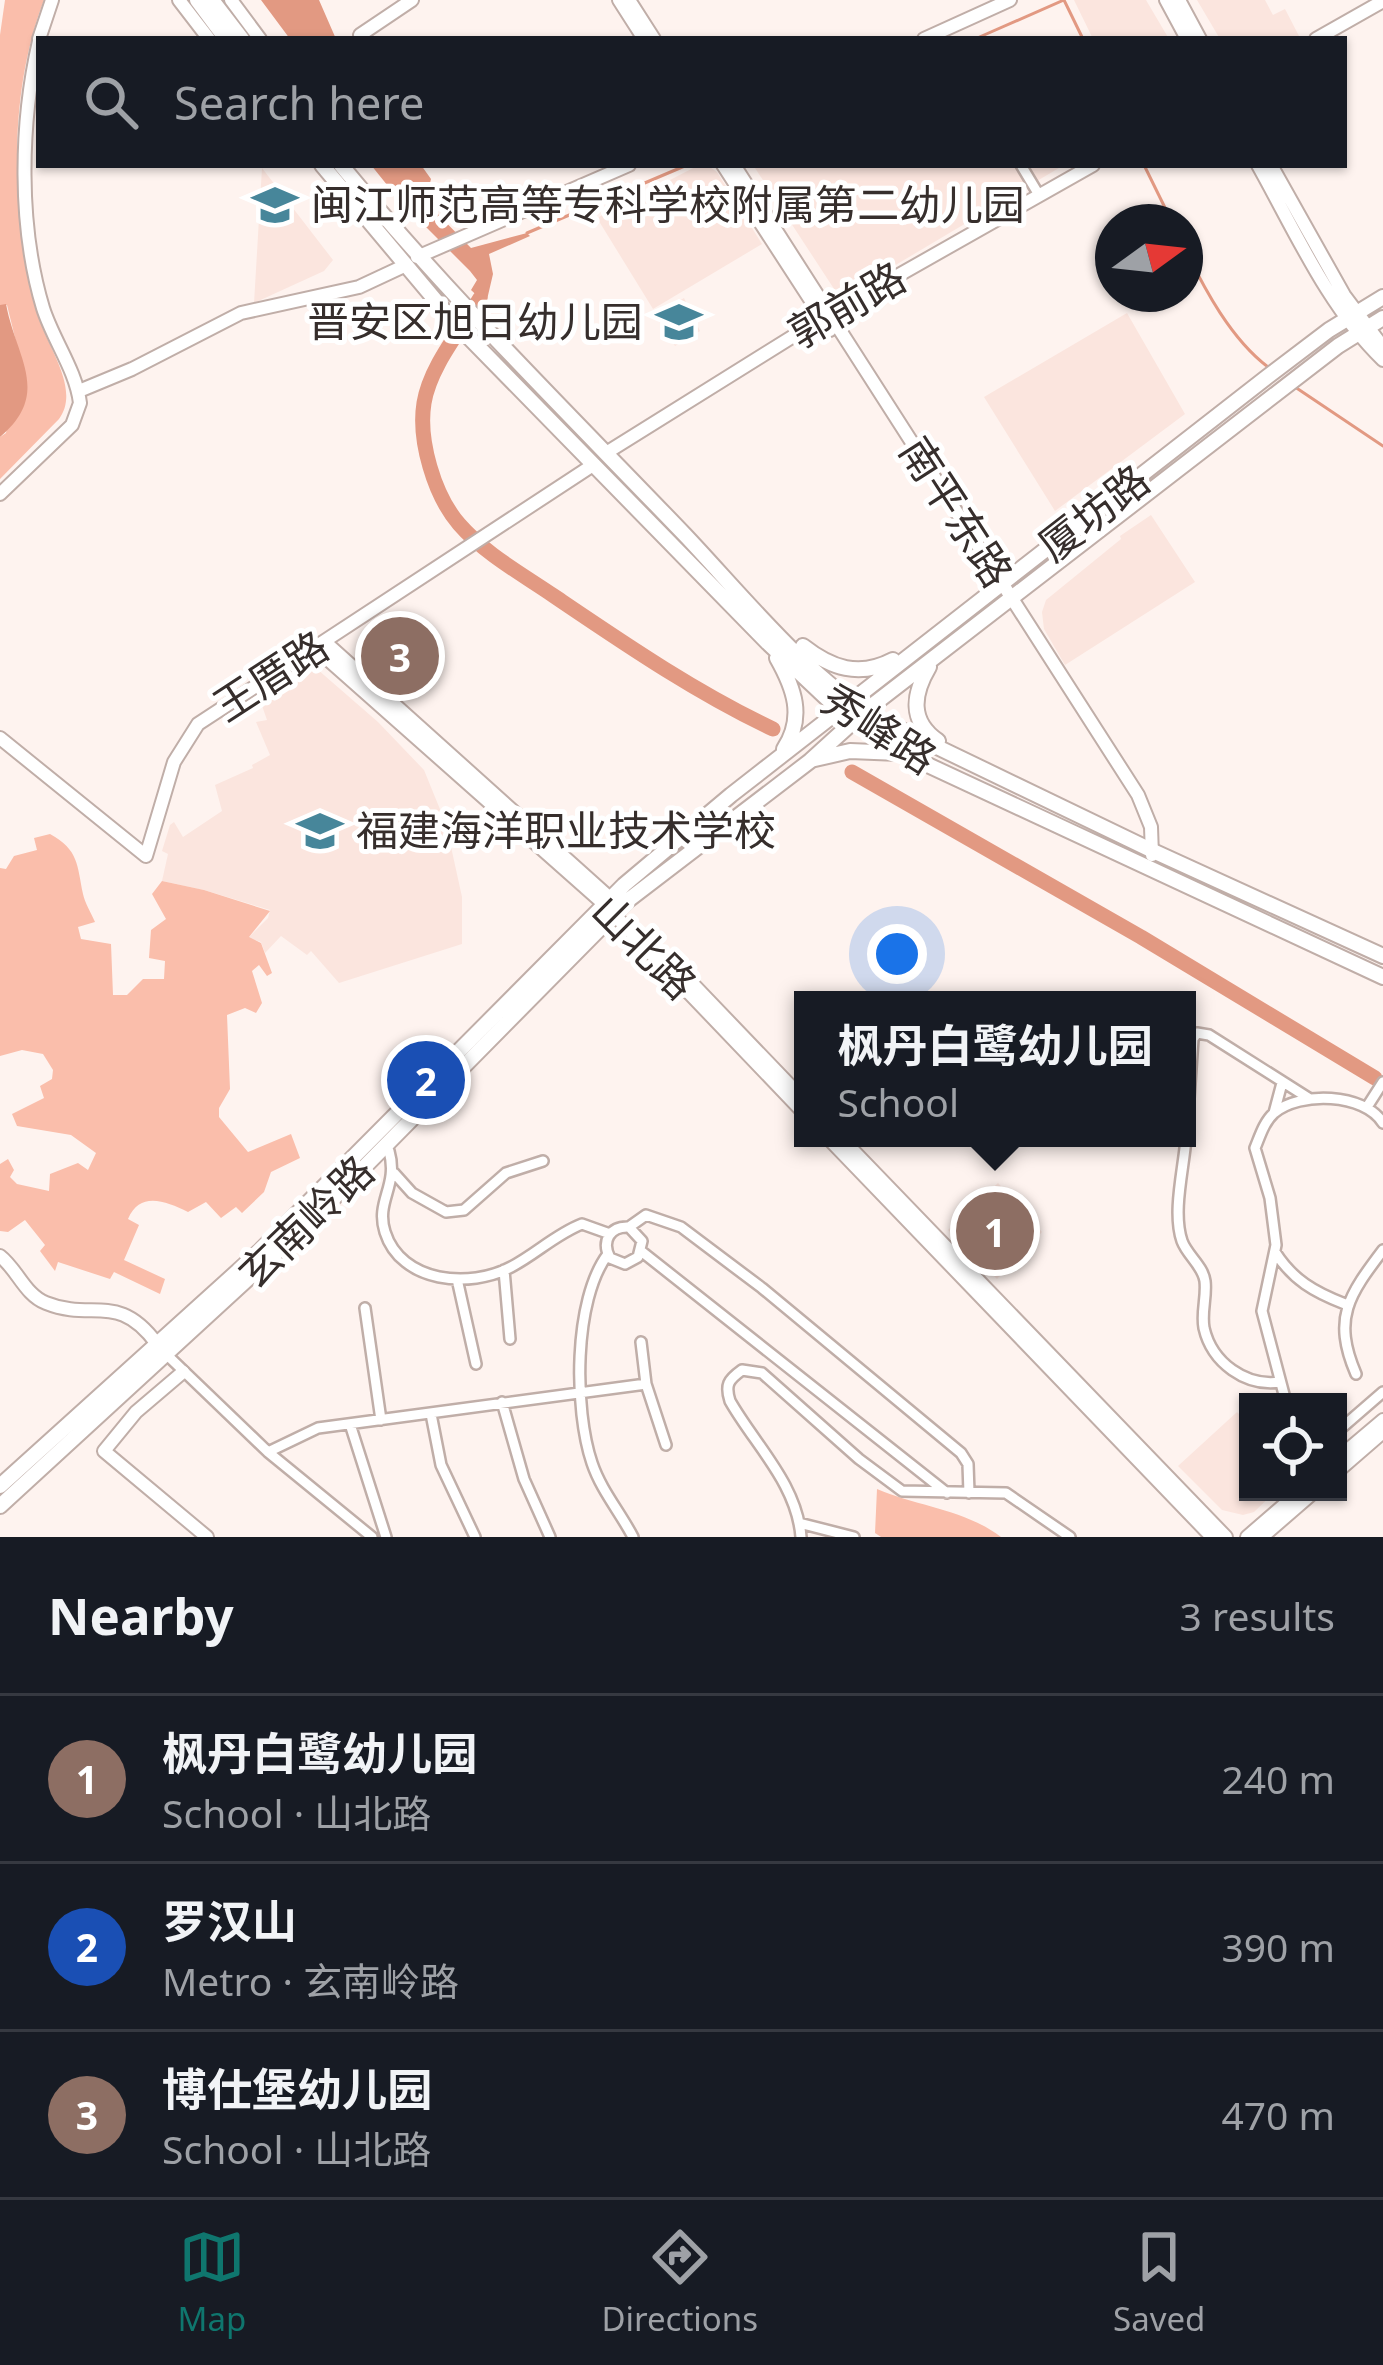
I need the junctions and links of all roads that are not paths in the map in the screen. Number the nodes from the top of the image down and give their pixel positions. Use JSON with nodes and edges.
{"nodes":[{"id":1,"x":52,"y":0,"type":"edge"},
{"id":2,"x":179,"y":0,"type":"edge"},
{"id":3,"x":197,"y":0,"type":"edge"},
{"id":4,"x":212,"y":0,"type":"edge"},
{"id":5,"x":231,"y":0,"type":"edge"},
{"id":6,"x":412,"y":0,"type":"edge"},
{"id":7,"x":619,"y":0,"type":"edge"},
{"id":8,"x":629,"y":0,"type":"edge"},
{"id":9,"x":1010,"y":0,"type":"edge"},
{"id":10,"x":1166,"y":0,"type":"edge"},
{"id":11,"x":1179,"y":0,"type":"edge"},
{"id":12,"x":1383,"y":1,"type":"edge"},
{"id":13,"x":360,"y":35,"type":"dead end"},
{"id":14,"x":947,"y":35,"type":"edge"},
{"id":15,"x":40,"y":36,"type":"edge"},
{"id":16,"x":207,"y":36,"type":"edge"},
{"id":17,"x":224,"y":36,"type":"edge"},
{"id":18,"x":240,"y":36,"type":"edge"},
{"id":19,"x":258,"y":36,"type":"edge"},
{"id":20,"x":642,"y":36,"type":"edge"},
{"id":21,"x":652,"y":36,"type":"edge"},
{"id":22,"x":1185,"y":36,"type":"edge"},
{"id":23,"x":1199,"y":36,"type":"edge"},
{"id":24,"x":1321,"y":36,"type":"edge"},
{"id":25,"x":36,"y":63,"type":"edge"},
{"id":26,"x":325,"y":168,"type":"edge"},
{"id":27,"x":343,"y":168,"type":"edge"},
{"id":28,"x":621,"y":168,"type":"edge"},
{"id":29,"x":725,"y":168,"type":"edge"},
{"id":30,"x":736,"y":168,"type":"edge"},
{"id":31,"x":1024,"y":168,"type":"edge"},
{"id":32,"x":1088,"y":168,"type":"edge"},
{"id":33,"x":1260,"y":168,"type":"edge"},
{"id":34,"x":1273,"y":168,"type":"edge"},
{"id":35,"x":1039,"y":195,"type":"junction"},
{"id":36,"x":411,"y":261,"type":"junction"},
{"id":37,"x":1383,"y":296,"type":"edge"},
{"id":38,"x":1339,"y":298,"type":"junction"},
{"id":39,"x":826,"y":316,"type":"junction"},
{"id":40,"x":1351,"y":316,"type":"junction"},
{"id":41,"x":1383,"y":319,"type":"edge"},
{"id":42,"x":1362,"y":330,"type":"junction"},
{"id":43,"x":1383,"y":347,"type":"edge"},
{"id":44,"x":1383,"y":360,"type":"edge"},
{"id":45,"x":79,"y":391,"type":"junction"},
{"id":46,"x":607,"y":453,"type":"junction"},
{"id":47,"x":593,"y":465,"type":"junction"},
{"id":48,"x":0,"y":494,"type":"edge"},
{"id":49,"x":1004,"y":593,"type":"junction"},
{"id":50,"x":773,"y":627,"type":"junction"},
{"id":51,"x":768,"y":643,"type":"junction"},
{"id":52,"x":320,"y":645,"type":"junction"},
{"id":53,"x":919,"y":649,"type":"junction"},
{"id":54,"x":932,"y":661,"type":"junction"},
{"id":55,"x":845,"y":706,"type":"junction"},
{"id":56,"x":860,"y":716,"type":"junction"},
{"id":57,"x":809,"y":735,"type":"joint"},
{"id":58,"x":0,"y":738,"type":"edge"},
{"id":59,"x":830,"y":750,"type":"junction"},
{"id":60,"x":902,"y":753,"type":"junction"},
{"id":61,"x":962,"y":758,"type":"junction"},
{"id":62,"x":773,"y":764,"type":"junction"},
{"id":63,"x":1150,"y":849,"type":"junction"},
{"id":64,"x":1146,"y":866,"type":"junction"},
{"id":65,"x":612,"y":906,"type":"junction"},
{"id":66,"x":1382,"y":954,"type":"edge"},
{"id":67,"x":1383,"y":977,"type":"edge"},
{"id":68,"x":1196,"y":1034,"type":"edge"},
{"id":69,"x":1383,"y":1082,"type":"edge"},
{"id":70,"x":1282,"y":1083,"type":"junction"},
{"id":71,"x":794,"y":1090,"type":"edge"},
{"id":72,"x":1311,"y":1100,"type":"junction"},
{"id":73,"x":794,"y":1102,"type":"edge"},
{"id":74,"x":1378,"y":1112,"type":"edge"},
{"id":75,"x":1274,"y":1113,"type":"junction"},
{"id":76,"x":837,"y":1147,"type":"edge"},
{"id":77,"x":850,"y":1147,"type":"edge"},
{"id":78,"x":1185,"y":1147,"type":"edge"},
{"id":79,"x":389,"y":1151,"type":"dead end"},
{"id":80,"x":543,"y":1161,"type":"dead end"},
{"id":81,"x":394,"y":1173,"type":"junction"},
{"id":82,"x":629,"y":1227,"type":"junction"},
{"id":83,"x":610,"y":1234,"type":"junction"},
{"id":84,"x":1383,"y":1250,"type":"edge"},
{"id":85,"x":641,"y":1251,"type":"junction"},
{"id":86,"x":1275,"y":1252,"type":"junction"},
{"id":87,"x":608,"y":1254,"type":"junction"},
{"id":88,"x":0,"y":1256,"type":"edge"},
{"id":89,"x":504,"y":1270,"type":"junction"},
{"id":90,"x":1293,"y":1276,"type":"junction"},
{"id":91,"x":457,"y":1279,"type":"junction"},
{"id":92,"x":1270,"y":1283,"type":"junction"},
{"id":93,"x":1345,"y":1304,"type":"junction"},
{"id":94,"x":365,"y":1308,"type":"dead end"},
{"id":95,"x":510,"y":1339,"type":"dead end"},
{"id":96,"x":641,"y":1342,"type":"dead end"},
{"id":97,"x":161,"y":1349,"type":"junction"},
{"id":98,"x":476,"y":1364,"type":"dead end"},
{"id":99,"x":183,"y":1372,"type":"junction"},
{"id":100,"x":1357,"y":1374,"type":"dead end"},
{"id":101,"x":1280,"y":1382,"type":"junction"},
{"id":102,"x":646,"y":1384,"type":"junction"},
{"id":103,"x":580,"y":1391,"type":"junction"},
{"id":104,"x":1383,"y":1392,"type":"edge"},
{"id":105,"x":1283,"y":1393,"type":"edge"},
{"id":106,"x":111,"y":1394,"type":"junction"},
{"id":107,"x":502,"y":1402,"type":"junction"},
{"id":108,"x":431,"y":1414,"type":"junction"},
{"id":109,"x":381,"y":1420,"type":"junction"},
{"id":110,"x":1383,"y":1420,"type":"edge"},
{"id":111,"x":1347,"y":1423,"type":"edge"},
{"id":112,"x":350,"y":1424,"type":"junction"},
{"id":113,"x":1383,"y":1432,"type":"edge"},
{"id":114,"x":666,"y":1445,"type":"dead end"},
{"id":115,"x":1347,"y":1450,"type":"edge"},
{"id":116,"x":268,"y":1451,"type":"junction"},
{"id":117,"x":1347,"y":1463,"type":"edge"},
{"id":118,"x":0,"y":1486,"type":"edge"},
{"id":119,"x":947,"y":1493,"type":"junction"},
{"id":120,"x":969,"y":1493,"type":"junction"},
{"id":121,"x":1289,"y":1501,"type":"edge"},
{"id":122,"x":1304,"y":1501,"type":"edge"},
{"id":123,"x":0,"y":1506,"type":"edge"},
{"id":124,"x":799,"y":1523,"type":"junction"},
{"id":125,"x":207,"y":1537,"type":"edge"},
{"id":126,"x":372,"y":1537,"type":"edge"},
{"id":127,"x":386,"y":1537,"type":"edge"},
{"id":128,"x":475,"y":1537,"type":"edge"},
{"id":129,"x":550,"y":1537,"type":"edge"},
{"id":130,"x":633,"y":1537,"type":"edge"},
{"id":131,"x":801,"y":1537,"type":"edge"},
{"id":132,"x":854,"y":1537,"type":"edge"},
{"id":133,"x":1070,"y":1537,"type":"edge"},
{"id":134,"x":1213,"y":1537,"type":"edge"},
{"id":135,"x":1226,"y":1537,"type":"edge"},
{"id":136,"x":1247,"y":1537,"type":"edge"},
{"id":137,"x":1262,"y":1537,"type":"edge"}],
"edges":[{"from":1,"to":15,"type":"main road"},
{"from":2,"to":16,"type":"main road"},
{"from":3,"to":17,"type":"main road"},
{"from":4,"to":18,"type":"main road"},
{"from":5,"to":19,"type":"main road"},
{"from":6,"to":13,"type":"main road"},
{"from":7,"to":20,"type":"main road"},
{"from":8,"to":21,"type":"main road"},
{"from":9,"to":14,"type":"main road"},
{"from":10,"to":22,"type":"main road"},
{"from":11,"to":23,"type":"main road"},
{"from":12,"to":24,"type":"main road"},
{"from":25,"to":45,"type":"main road"},
{"from":26,"to":36,"type":"main road"},
{"from":27,"to":36,"type":"main road"},
{"from":28,"to":36,"type":"main road"},
{"from":29,"to":39,"type":"main road","name":"南平东路"},
{"from":30,"to":39,"type":"main road","name":"南平东路"},
{"from":31,"to":35,"type":"street"},
{"from":32,"to":35,"type":"main road","name":"郭前路"},
{"from":33,"to":38,"type":"main road"},
{"from":34,"to":38,"type":"main road"},
{"from":35,"to":39,"type":"main road","name":"郭前路"},
{"from":36,"to":45,"type":"main road"},
{"from":36,"to":46,"type":"main road","name":"秀峰路"},
{"from":36,"to":47,"type":"main road","name":"秀峰路"},
{"from":37,"to":40,"type":"main road","name":"厦坊路"},
{"from":38,"to":40,"type":"main road"},
{"from":39,"to":46,"type":"main road","name":"郭前路"},
{"from":39,"to":49,"type":"main road","name":"南平东路"},
{"from":40,"to":42,"type":"main road"},
{"from":40,"to":49,"type":"main road","name":"厦坊路"},
{"from":41,"to":42,"type":"main road","name":"厦坊路"},
{"from":42,"to":43,"type":"main road"},
{"from":42,"to":44,"type":"main road"},
{"from":42,"to":49,"type":"main road","name":"厦坊路"},
{"from":45,"to":48,"type":"main road"},
{"from":46,"to":50,"type":"main road","name":"秀峰路"},
{"from":47,"to":51,"type":"main road","name":"秀峰路"},
{"from":47,"to":52,"type":"main road","name":"王厝路"},
{"from":49,"to":53,"type":"main road","name":"厦坊路"},
{"from":49,"to":54,"type":"main road","name":"厦坊路"},
{"from":49,"to":63,"type":"main road","name":"南平东路"},
{"from":50,"to":53,"type":"main road"},
{"from":50,"to":55,"type":"main road","name":"秀峰路"},
{"from":51,"to":55,"type":"main road","name":"秀峰路"},
{"from":51,"to":62,"type":"main road"},
{"from":52,"to":58,"type":"main road","name":"王厝路"},
{"from":52,"to":65,"type":"main road","name":"山北路"},
{"from":53,"to":55,"type":"main road","name":"厦坊路"},
{"from":54,"to":56,"type":"main road","name":"厦坊路"},
{"from":54,"to":61,"type":"main road"},
{"from":55,"to":56,"type":"main road","name":"秀峰路"},
{"from":55,"to":57,"type":"main road","name":"厦坊路"},
{"from":56,"to":59,"type":"main road","name":"厦坊路"},
{"from":56,"to":60,"type":"main road","name":"秀峰路"},
{"from":56,"to":61,"type":"main road","name":"秀峰路"},
{"from":57,"to":62,"type":"main road","name":"玄南岭路"},
{"from":59,"to":60,"type":"main road"},
{"from":59,"to":65,"type":"main road","name":"玄南岭路"},
{"from":60,"to":64,"type":"main road","name":"秀峰路"},
{"from":61,"to":63,"type":"main road","name":"秀峰路"},
{"from":62,"to":65,"type":"main road","name":"玄南岭路"},
{"from":63,"to":64,"type":"main road","name":"南平东路"},
{"from":63,"to":66,"type":"main road","name":"秀峰路"},
{"from":64,"to":67,"type":"main road","name":"秀峰路"},
{"from":65,"to":71,"type":"main road","name":"山北路"},
{"from":65,"to":73,"type":"main road","name":"山北路"},
{"from":65,"to":97,"type":"main road","name":"玄南岭路"},
{"from":68,"to":70,"type":"street"},
{"from":69,"to":74,"type":"street"},
{"from":70,"to":72,"type":"street"},
{"from":70,"to":75,"type":"street"},
{"from":72,"to":74,"type":"street"},
{"from":72,"to":75,"type":"street"},
{"from":75,"to":86,"type":"street"},
{"from":76,"to":134,"type":"main road"},
{"from":77,"to":135,"type":"main road"},
{"from":78,"to":101,"type":"street"},
{"from":79,"to":81,"type":"street"},
{"from":80,"to":81,"type":"street"},
{"from":81,"to":91,"type":"street"},
{"from":82,"to":83,"type":"street"},
{"from":82,"to":85,"type":"street"},
{"from":82,"to":120,"type":"street"},
{"from":83,"to":87,"type":"street"},
{"from":83,"to":89,"type":"street"},
{"from":84,"to":93,"type":"street"},
{"from":85,"to":87,"type":"street"},
{"from":85,"to":119,"type":"street"},
{"from":86,"to":90,"type":"street"},
{"from":86,"to":92,"type":"street"},
{"from":87,"to":103,"type":"street"},
{"from":88,"to":97,"type":"main road"},
{"from":89,"to":91,"type":"street"},
{"from":89,"to":95,"type":"street"},
{"from":90,"to":92,"type":"street"},
{"from":90,"to":93,"type":"street"},
{"from":91,"to":98,"type":"street"},
{"from":92,"to":101,"type":"street"},
{"from":93,"to":100,"type":"street"},
{"from":94,"to":109,"type":"street"},
{"from":96,"to":102,"type":"street"},
{"from":97,"to":99,"type":"street"},
{"from":97,"to":106,"type":"main road","name":"玄南岭路"},
{"from":99,"to":116,"type":"street"},
{"from":99,"to":125,"type":"main road"},
{"from":101,"to":105,"type":"street"},
{"from":102,"to":103,"type":"street"},
{"from":102,"to":114,"type":"street"},
{"from":103,"to":107,"type":"street"},
{"from":103,"to":130,"type":"street"},
{"from":104,"to":111,"type":"street"},
{"from":106,"to":118,"type":"main road","name":"玄南岭路"},
{"from":106,"to":123,"type":"main road","name":"玄南岭路"},
{"from":107,"to":108,"type":"street"},
{"from":107,"to":129,"type":"street"},
{"from":108,"to":109,"type":"street"},
{"from":108,"to":128,"type":"street"},
{"from":109,"to":112,"type":"street"},
{"from":110,"to":115,"type":"main road"},
{"from":112,"to":116,"type":"street"},
{"from":112,"to":127,"type":"street"},
{"from":113,"to":117,"type":"main road"},
{"from":116,"to":126,"type":"street"},
{"from":119,"to":120,"type":"street"},
{"from":119,"to":124,"type":"street"},
{"from":120,"to":133,"type":"street"},
{"from":121,"to":136,"type":"main road"},
{"from":122,"to":137,"type":"main road"},
{"from":124,"to":131,"type":"street"},
{"from":124,"to":132,"type":"street"}]}
